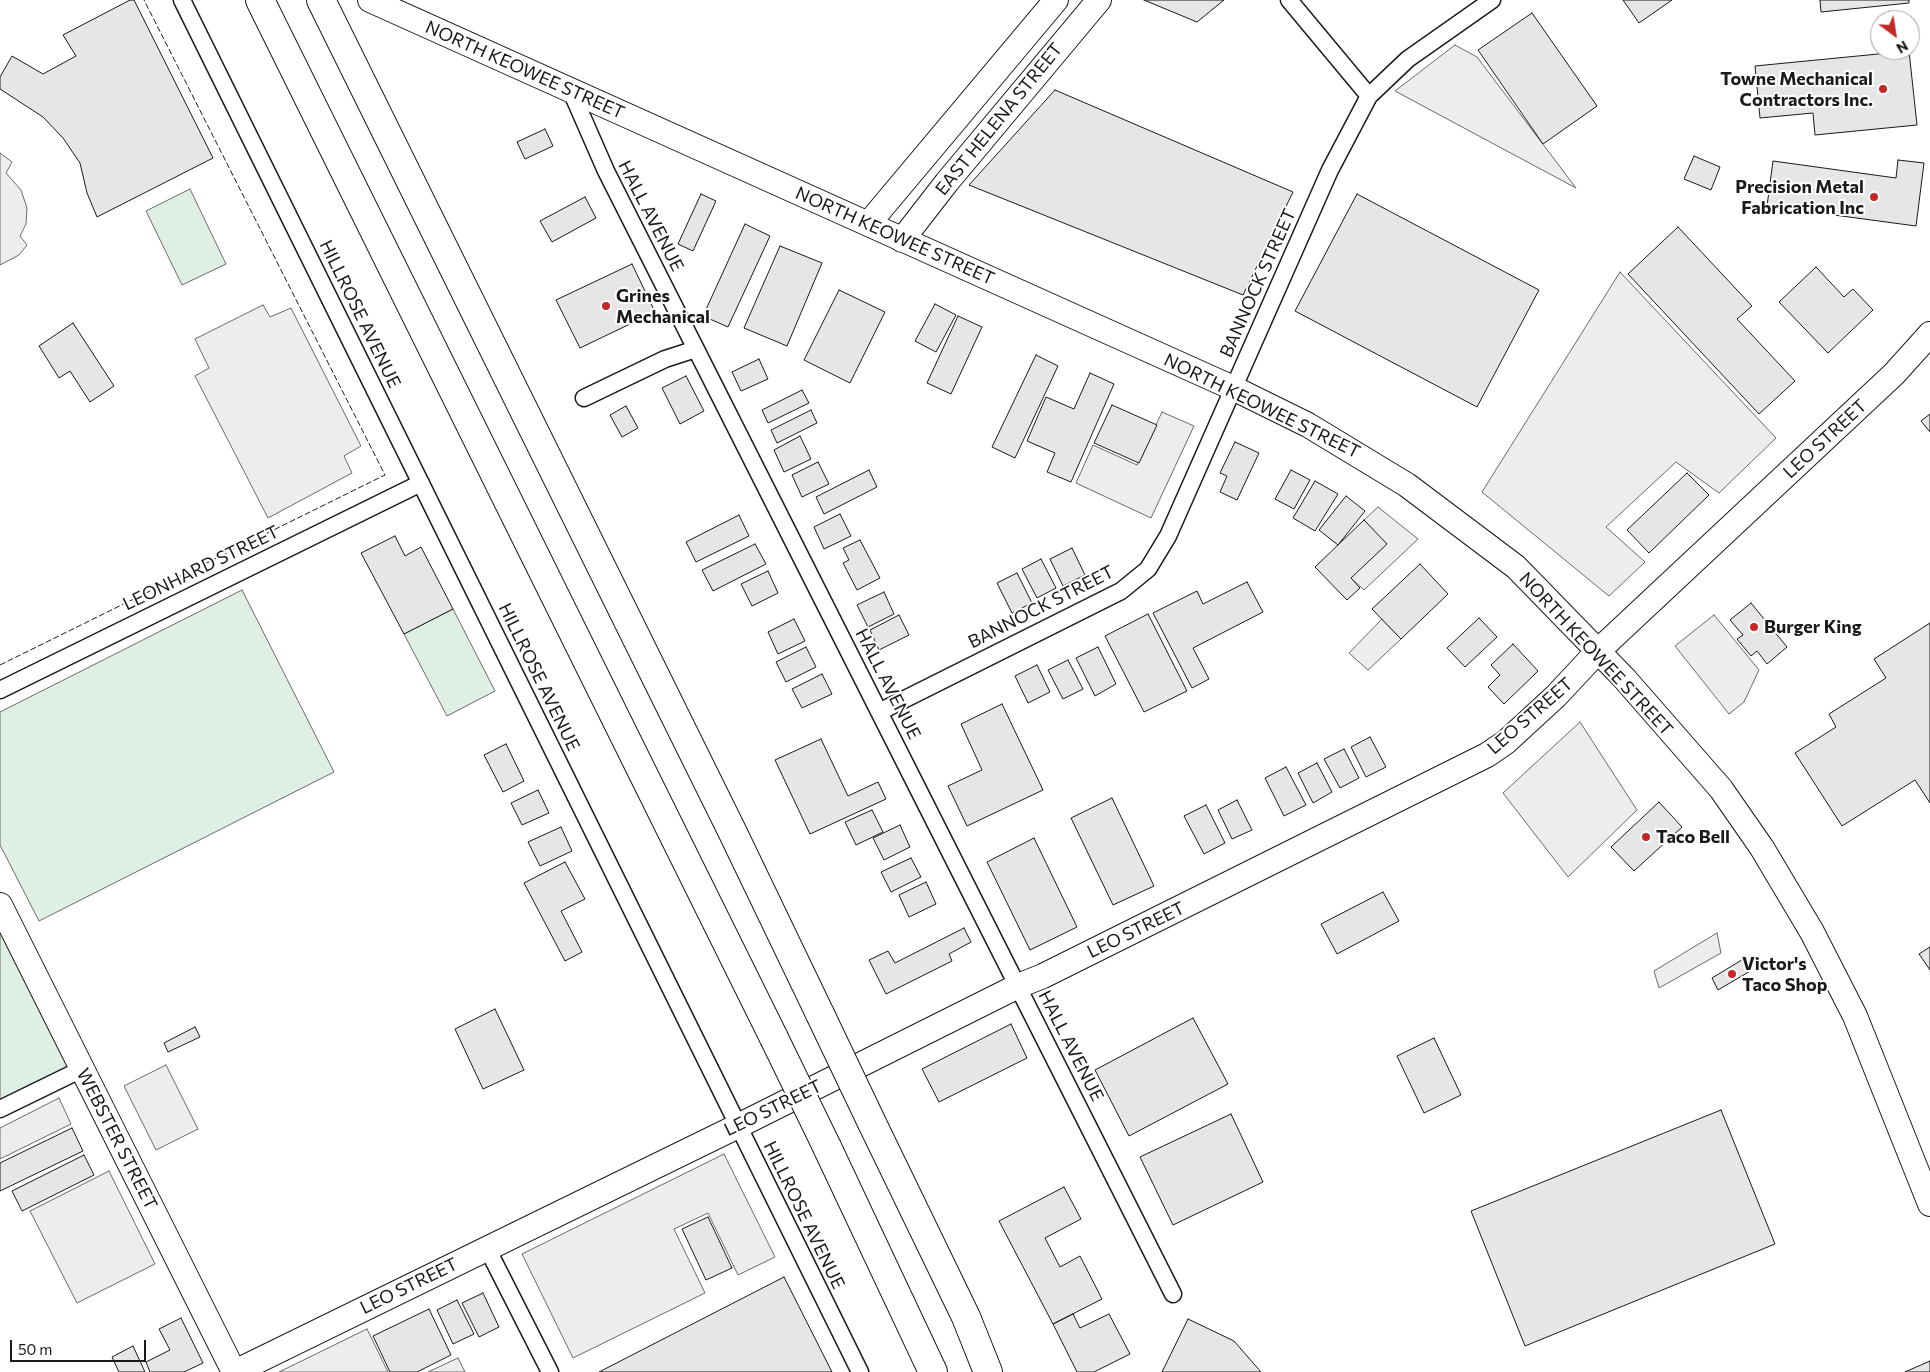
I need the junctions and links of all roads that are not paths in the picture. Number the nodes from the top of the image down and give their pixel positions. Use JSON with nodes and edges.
{"nodes":[{"id":1,"x":182,"y":0,"type":"edge"},
{"id":2,"x":260,"y":0,"type":"edge"},
{"id":3,"x":321,"y":0,"type":"edge"},
{"id":4,"x":370,"y":0,"type":"edge"},
{"id":5,"x":1056,"y":0,"type":"edge"},
{"id":6,"x":1099,"y":0,"type":"edge"},
{"id":7,"x":1288,"y":0,"type":"edge"},
{"id":8,"x":1492,"y":0,"type":"edge"},
{"id":9,"x":401,"y":8,"type":"edge"},
{"id":10,"x":570,"y":91,"type":"junction"},
{"id":11,"x":1369,"y":96,"type":"junction"},
{"id":12,"x":869,"y":224,"type":"junction"},
{"id":13,"x":902,"y":240,"type":"junction"},
{"id":14,"x":1930,"y":334,"type":"edge"},
{"id":15,"x":696,"y":349,"type":"junction"},
{"id":16,"x":1233,"y":388,"type":"junction"},
{"id":17,"x":584,"y":398,"type":"dead end"},
{"id":18,"x":420,"y":483,"type":"junction"},
{"id":19,"x":1598,"y":651,"type":"junction"},
{"id":20,"x":0,"y":690,"type":"edge"},
{"id":21,"x":879,"y":712,"type":"junction"},
{"id":22,"x":0,"y":905,"type":"edge"},
{"id":23,"x":1018,"y":986,"type":"junction"},
{"id":24,"x":82,"y":1068,"type":"junction"},
{"id":25,"x":0,"y":1109,"type":"edge"},
{"id":26,"x":738,"y":1126,"type":"junction"},
{"id":27,"x":1930,"y":1204,"type":"edge"},
{"id":28,"x":487,"y":1248,"type":"junction"},
{"id":29,"x":1173,"y":1294,"type":"dead end"},
{"id":30,"x":234,"y":1372,"type":"edge"},
{"id":31,"x":550,"y":1372,"type":"edge"},
{"id":32,"x":860,"y":1372,"type":"edge"},
{"id":33,"x":933,"y":1372,"type":"edge"},
{"id":34,"x":988,"y":1372,"type":"edge"}],
"edges":[{"from":1,"to":18,"type":"street","name":"HILLROSE AVENUE"},
{"from":2,"to":33,"type":"highway","bridge":true},
{"from":3,"to":34,"type":"highway","bridge":true},
{"from":4,"to":9,"type":"street","name":"NORTH KEOWEE STREET"},
{"from":5,"to":12,"type":"street","name":"EAST HELENA STREET"},
{"from":6,"to":13,"type":"street","name":"EAST HELENA STREET"},
{"from":7,"to":11,"type":"street"},
{"from":8,"to":11,"type":"street","name":"BANNOCK STREET"},
{"from":9,"to":10,"type":"street","name":"NORTH KEOWEE STREET"},
{"from":10,"to":12,"type":"street","name":"NORTH KEOWEE STREET"},
{"from":10,"to":15,"type":"street","name":"HALL AVENUE"},
{"from":11,"to":16,"type":"street","name":"BANNOCK STREET"},
{"from":12,"to":13,"type":"street","name":"NORTH KEOWEE STREET"},
{"from":13,"to":16,"type":"street","name":"NORTH KEOWEE STREET"},
{"from":14,"to":19,"type":"street","name":"LEO STREET"},
{"from":15,"to":17,"type":"street"},
{"from":15,"to":21,"type":"street","name":"HALL AVENUE"},
{"from":16,"to":19,"type":"street","name":"NORTH KEOWEE STREET"},
{"from":16,"to":21,"type":"street","name":"BANNOCK STREET"},
{"from":18,"to":20,"type":"street","name":"LEONHARD STREET"},
{"from":18,"to":26,"type":"street","name":"HILLROSE AVENUE"},
{"from":19,"to":23,"type":"street","name":"LEO STREET"},
{"from":19,"to":27,"type":"street","name":"NORTH KEOWEE STREET"},
{"from":21,"to":23,"type":"street","name":"HALL AVENUE"},
{"from":22,"to":24,"type":"street","name":"WEBSTER STREET"},
{"from":23,"to":26,"type":"street","name":"LEO STREET"},
{"from":23,"to":29,"type":"street","name":"HALL AVENUE"},
{"from":24,"to":25,"type":"street"},
{"from":24,"to":30,"type":"street","name":"WEBSTER STREET"},
{"from":26,"to":28,"type":"street","name":"LEO STREET"},
{"from":26,"to":32,"type":"street","name":"HILLROSE AVENUE"},
{"from":28,"to":30,"type":"street","name":"LEO STREET"},
{"from":28,"to":31,"type":"street"}]}
